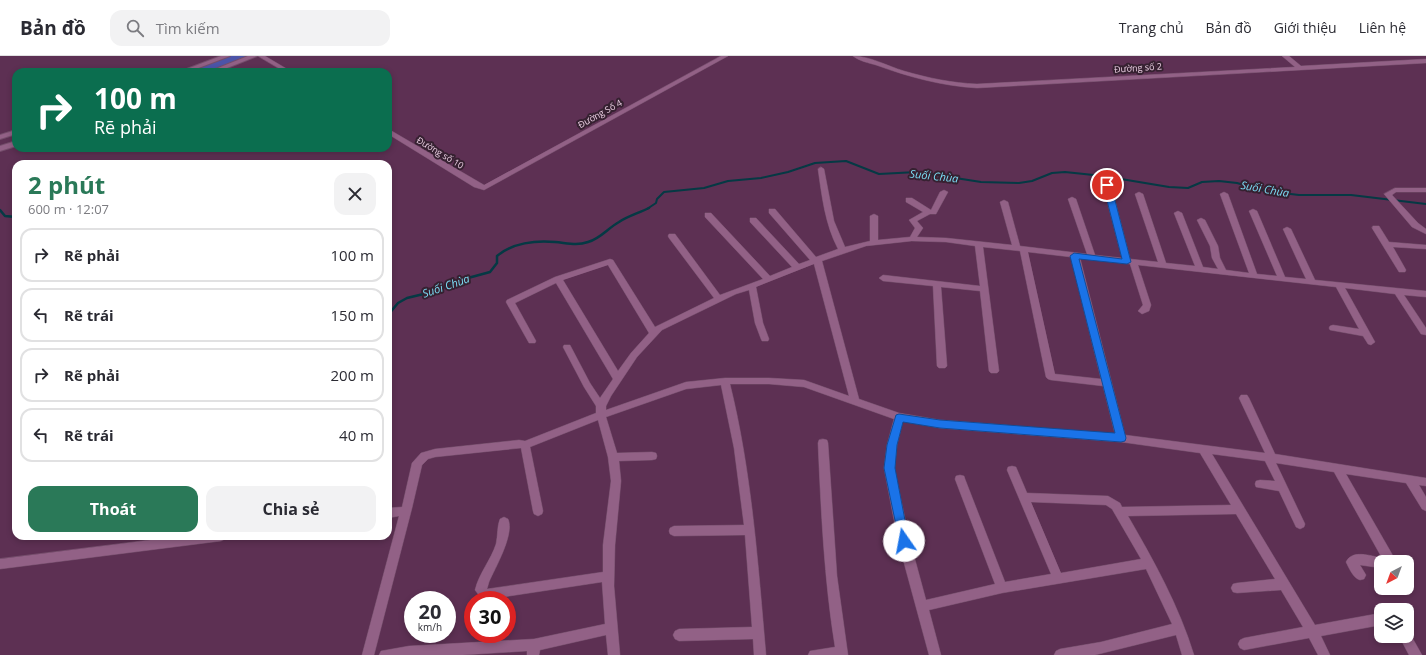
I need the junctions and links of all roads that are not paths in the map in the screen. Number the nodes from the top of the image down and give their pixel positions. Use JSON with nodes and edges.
{"nodes":[{"id":1,"x":227,"y":56,"type":"edge"},
{"id":2,"x":254,"y":56,"type":"edge"},
{"id":3,"x":261,"y":56,"type":"edge"},
{"id":4,"x":725,"y":56,"type":"edge"},
{"id":5,"x":856,"y":56,"type":"edge"},
{"id":6,"x":1285,"y":56,"type":"edge"},
{"id":7,"x":1426,"y":61,"type":"edge"},
{"id":8,"x":193,"y":68,"type":"edge"},
{"id":9,"x":222,"y":68,"type":"edge"},
{"id":10,"x":282,"y":68,"type":"edge"},
{"id":11,"x":1300,"y":68,"type":"junction"},
{"id":12,"x":12,"y":133,"type":"edge"},
{"id":13,"x":392,"y":133,"type":"edge"},
{"id":14,"x":0,"y":137,"type":"edge"},
{"id":15,"x":12,"y":144,"type":"edge"},
{"id":16,"x":0,"y":149,"type":"edge"},
{"id":17,"x":821,"y":169,"type":"dead end"},
{"id":18,"x":1107,"y":185,"type":"dead end"},
{"id":19,"x":484,"y":188,"type":"joint"},
{"id":20,"x":1426,"y":190,"type":"edge"},
{"id":21,"x":944,"y":192,"type":"dead end"},
{"id":22,"x":1139,"y":194,"type":"dead end"},
{"id":23,"x":1224,"y":194,"type":"dead end"},
{"id":24,"x":1072,"y":199,"type":"dead end"},
{"id":25,"x":908,"y":200,"type":"dead end"},
{"id":26,"x":1004,"y":202,"type":"dead end"},
{"id":27,"x":772,"y":211,"type":"dead end"},
{"id":28,"x":1253,"y":211,"type":"dead end"},
{"id":29,"x":929,"y":212,"type":"junction"},
{"id":30,"x":1178,"y":213,"type":"dead end"},
{"id":31,"x":708,"y":215,"type":"dead end"},
{"id":32,"x":874,"y":216,"type":"dead end"},
{"id":33,"x":754,"y":220,"type":"dead end"},
{"id":34,"x":1201,"y":220,"type":"dead end"},
{"id":35,"x":1376,"y":228,"type":"dead end"},
{"id":36,"x":1287,"y":229,"type":"dead end"},
{"id":37,"x":1426,"y":232,"type":"edge"},
{"id":38,"x":672,"y":236,"type":"dead end"},
{"id":39,"x":912,"y":239,"type":"junction"},
{"id":40,"x":874,"y":243,"type":"junction"},
{"id":41,"x":979,"y":244,"type":"junction"},
{"id":42,"x":1387,"y":244,"type":"junction"},
{"id":43,"x":1426,"y":247,"type":"edge"},
{"id":44,"x":1020,"y":249,"type":"junction"},
{"id":45,"x":842,"y":250,"type":"junction"},
{"id":46,"x":1074,"y":256,"type":"junction"},
{"id":47,"x":1092,"y":258,"type":"junction"},
{"id":48,"x":816,"y":260,"type":"junction"},
{"id":49,"x":1130,"y":262,"type":"junction"},
{"id":50,"x":1163,"y":265,"type":"junction"},
{"id":51,"x":797,"y":267,"type":"junction"},
{"id":52,"x":1200,"y":270,"type":"junction"},
{"id":53,"x":1402,"y":270,"type":"dead end"},
{"id":54,"x":1223,"y":272,"type":"junction"},
{"id":55,"x":1254,"y":276,"type":"junction"},
{"id":56,"x":883,"y":278,"type":"dead end"},
{"id":57,"x":558,"y":279,"type":"junction"},
{"id":58,"x":768,"y":279,"type":"junction"},
{"id":59,"x":1282,"y":279,"type":"junction"},
{"id":60,"x":1312,"y":282,"type":"junction"},
{"id":61,"x":937,"y":283,"type":"junction"},
{"id":62,"x":1339,"y":285,"type":"junction"},
{"id":63,"x":752,"y":286,"type":"junction"},
{"id":64,"x":984,"y":289,"type":"junction"},
{"id":65,"x":1398,"y":292,"type":"junction"},
{"id":66,"x":1426,"y":294,"type":"edge"},
{"id":67,"x":719,"y":299,"type":"junction"},
{"id":68,"x":1142,"y":311,"type":"dead end"},
{"id":69,"x":1333,"y":328,"type":"dead end"},
{"id":70,"x":1366,"y":332,"type":"junction"},
{"id":71,"x":1424,"y":332,"type":"dead end"},
{"id":72,"x":654,"y":333,"type":"junction"},
{"id":73,"x":765,"y":339,"type":"dead end"},
{"id":74,"x":532,"y":341,"type":"dead end"},
{"id":75,"x":1371,"y":342,"type":"dead end"},
{"id":76,"x":567,"y":347,"type":"dead end"},
{"id":77,"x":942,"y":366,"type":"dead end"},
{"id":78,"x":994,"y":371,"type":"dead end"},
{"id":79,"x":618,"y":378,"type":"junction"},
{"id":80,"x":725,"y":381,"type":"junction"},
{"id":81,"x":1108,"y":383,"type":"junction"},
{"id":82,"x":1244,"y":398,"type":"dead end"},
{"id":83,"x":855,"y":402,"type":"junction"},
{"id":84,"x":601,"y":411,"type":"junction"},
{"id":85,"x":899,"y":417,"type":"junction"},
{"id":86,"x":1121,"y":438,"type":"junction"},
{"id":87,"x":823,"y":443,"type":"dead end"},
{"id":88,"x":525,"y":445,"type":"junction"},
{"id":89,"x":1203,"y":448,"type":"junction"},
{"id":90,"x":652,"y":456,"type":"dead end"},
{"id":91,"x":613,"y":457,"type":"junction"},
{"id":92,"x":1270,"y":457,"type":"junction"},
{"id":93,"x":1338,"y":469,"type":"junction"},
{"id":94,"x":1012,"y":470,"type":"dead end"},
{"id":95,"x":960,"y":479,"type":"dead end"},
{"id":96,"x":1410,"y":480,"type":"junction"},
{"id":97,"x":1426,"y":482,"type":"edge"},
{"id":98,"x":1260,"y":484,"type":"dead end"},
{"id":99,"x":1283,"y":488,"type":"junction"},
{"id":100,"x":1024,"y":497,"type":"junction"},
{"id":101,"x":1426,"y":506,"type":"edge"},
{"id":102,"x":1240,"y":509,"type":"junction"},
{"id":103,"x":406,"y":511,"type":"junction"},
{"id":104,"x":538,"y":511,"type":"dead end"},
{"id":105,"x":1120,"y":512,"type":"junction"},
{"id":106,"x":392,"y":513,"type":"edge"},
{"id":107,"x":504,"y":522,"type":"dead end"},
{"id":108,"x":1300,"y":524,"type":"dead end"},
{"id":109,"x":749,"y":530,"type":"junction"},
{"id":110,"x":674,"y":531,"type":"dead end"},
{"id":111,"x":189,"y":540,"type":"edge"},
{"id":112,"x":1386,"y":555,"type":"edge"},
{"id":113,"x":1374,"y":562,"type":"edge"},
{"id":114,"x":1149,"y":563,"type":"junction"},
{"id":115,"x":0,"y":564,"type":"edge"},
{"id":116,"x":1360,"y":575,"type":"dead end"},
{"id":117,"x":608,"y":576,"type":"junction"},
{"id":118,"x":1058,"y":578,"type":"junction"},
{"id":119,"x":1284,"y":584,"type":"junction"},
{"id":120,"x":1002,"y":588,"type":"junction"},
{"id":121,"x":1237,"y":588,"type":"dead end"},
{"id":122,"x":922,"y":606,"type":"junction"},
{"id":123,"x":1374,"y":620,"type":"edge"},
{"id":124,"x":612,"y":628,"type":"junction"},
{"id":125,"x":1180,"y":628,"type":"junction"},
{"id":126,"x":1312,"y":631,"type":"junction"},
{"id":127,"x":758,"y":633,"type":"junction"},
{"id":128,"x":679,"y":635,"type":"dead end"},
{"id":129,"x":1409,"y":643,"type":"edge"},
{"id":130,"x":1244,"y":644,"type":"dead end"},
{"id":131,"x":533,"y":650,"type":"edge"},
{"id":132,"x":1103,"y":651,"type":"edge"},
{"id":133,"x":841,"y":654,"type":"edge"},
{"id":134,"x":368,"y":655,"type":"edge"},
{"id":135,"x":385,"y":655,"type":"edge"},
{"id":136,"x":614,"y":655,"type":"edge"},
{"id":137,"x":760,"y":655,"type":"edge"},
{"id":138,"x":814,"y":655,"type":"edge"},
{"id":139,"x":935,"y":655,"type":"edge"},
{"id":140,"x":1060,"y":655,"type":"edge"},
{"id":141,"x":1188,"y":655,"type":"edge"},
{"id":142,"x":1324,"y":655,"type":"edge"},
{"id":143,"x":1416,"y":655,"type":"edge"}],
"edges":[{"from":1,"to":8,"type":"street"},
{"from":2,"to":9,"type":"street"},
{"from":3,"to":10,"type":"street"},
{"from":4,"to":19,"type":"street","name":"Đường Số 4"},
{"from":5,"to":11,"type":"street","name":"Đường số 2"},
{"from":6,"to":11,"type":"street"},
{"from":7,"to":11,"type":"street","name":"Đường số 2"},
{"from":12,"to":14,"type":"street"},
{"from":13,"to":19,"type":"street","name":"Đường số 10"},
{"from":15,"to":16,"type":"street"},
{"from":17,"to":45,"type":"street"},
{"from":18,"to":49,"type":"street"},
{"from":20,"to":37,"type":"street"},
{"from":21,"to":29,"type":"street"},
{"from":22,"to":50,"type":"street"},
{"from":23,"to":55,"type":"street"},
{"from":24,"to":47,"type":"street"},
{"from":25,"to":29,"type":"street"},
{"from":26,"to":44,"type":"street"},
{"from":27,"to":48,"type":"street"},
{"from":28,"to":59,"type":"street"},
{"from":29,"to":39,"type":"street"},
{"from":30,"to":52,"type":"street"},
{"from":31,"to":58,"type":"street"},
{"from":32,"to":40,"type":"street"},
{"from":33,"to":51,"type":"street"},
{"from":34,"to":54,"type":"street"},
{"from":35,"to":42,"type":"street"},
{"from":36,"to":60,"type":"street"},
{"from":38,"to":67,"type":"street"},
{"from":39,"to":40,"type":"street"},
{"from":39,"to":41,"type":"street"},
{"from":40,"to":45,"type":"street"},
{"from":41,"to":44,"type":"street"},
{"from":41,"to":64,"type":"street"},
{"from":42,"to":43,"type":"street"},
{"from":42,"to":53,"type":"street"},
{"from":44,"to":46,"type":"street"},
{"from":44,"to":81,"type":"street"},
{"from":45,"to":48,"type":"street"},
{"from":46,"to":47,"type":"street"},
{"from":46,"to":81,"type":"street"},
{"from":47,"to":49,"type":"street"},
{"from":48,"to":51,"type":"street"},
{"from":48,"to":83,"type":"street"},
{"from":49,"to":50,"type":"street"},
{"from":49,"to":68,"type":"street"},
{"from":50,"to":52,"type":"street"},
{"from":51,"to":58,"type":"street"},
{"from":52,"to":54,"type":"street"},
{"from":54,"to":55,"type":"street"},
{"from":55,"to":59,"type":"street"},
{"from":56,"to":61,"type":"street"},
{"from":57,"to":72,"type":"street"},
{"from":57,"to":74,"type":"street"},
{"from":57,"to":79,"type":"street"},
{"from":58,"to":63,"type":"street"},
{"from":59,"to":60,"type":"street"},
{"from":60,"to":62,"type":"street"},
{"from":61,"to":64,"type":"street"},
{"from":61,"to":77,"type":"street"},
{"from":62,"to":65,"type":"street"},
{"from":62,"to":70,"type":"street"},
{"from":63,"to":67,"type":"street"},
{"from":63,"to":73,"type":"street"},
{"from":64,"to":78,"type":"street"},
{"from":65,"to":66,"type":"street"},
{"from":65,"to":71,"type":"street"},
{"from":67,"to":72,"type":"street"},
{"from":69,"to":70,"type":"street"},
{"from":70,"to":75,"type":"street"},
{"from":72,"to":79,"type":"street"},
{"from":76,"to":84,"type":"street"},
{"from":79,"to":84,"type":"street"},
{"from":80,"to":83,"type":"street"},
{"from":80,"to":84,"type":"street"},
{"from":80,"to":109,"type":"street"},
{"from":81,"to":86,"type":"street"},
{"from":82,"to":92,"type":"street"},
{"from":83,"to":85,"type":"street"},
{"from":84,"to":88,"type":"street"},
{"from":84,"to":91,"type":"street"},
{"from":85,"to":86,"type":"street"},
{"from":85,"to":122,"type":"street"},
{"from":86,"to":89,"type":"street"},
{"from":87,"to":133,"type":"street"},
{"from":88,"to":103,"type":"street"},
{"from":88,"to":104,"type":"street"},
{"from":89,"to":92,"type":"street"},
{"from":89,"to":102,"type":"street"},
{"from":90,"to":91,"type":"street"},
{"from":91,"to":117,"type":"street"},
{"from":92,"to":93,"type":"street"},
{"from":92,"to":99,"type":"street"},
{"from":93,"to":96,"type":"street"},
{"from":93,"to":112,"type":"street"},
{"from":94,"to":100,"type":"street"},
{"from":95,"to":120,"type":"street"},
{"from":96,"to":97,"type":"street"},
{"from":96,"to":101,"type":"street"},
{"from":98,"to":99,"type":"street"},
{"from":99,"to":108,"type":"street"},
{"from":100,"to":105,"type":"street"},
{"from":100,"to":118,"type":"street"},
{"from":102,"to":105,"type":"street"},
{"from":102,"to":119,"type":"street"},
{"from":103,"to":106,"type":"street"},
{"from":103,"to":134,"type":"street"},
{"from":105,"to":114,"type":"street"},
{"from":107,"to":117,"type":"street"},
{"from":109,"to":110,"type":"street"},
{"from":109,"to":127,"type":"street"},
{"from":111,"to":115,"type":"street"},
{"from":113,"to":116,"type":"street"},
{"from":114,"to":118,"type":"street"},
{"from":114,"to":125,"type":"street"},
{"from":117,"to":124,"type":"street"},
{"from":118,"to":120,"type":"street"},
{"from":119,"to":121,"type":"street"},
{"from":119,"to":126,"type":"street"},
{"from":120,"to":122,"type":"street"},
{"from":122,"to":139,"type":"street"},
{"from":123,"to":126,"type":"street"},
{"from":124,"to":131,"type":"street"},
{"from":124,"to":136,"type":"street"},
{"from":125,"to":132,"type":"street"},
{"from":125,"to":141,"type":"street"},
{"from":126,"to":130,"type":"street"},
{"from":126,"to":142,"type":"street"},
{"from":127,"to":128,"type":"street"},
{"from":127,"to":137,"type":"street"},
{"from":129,"to":143,"type":"street"},
{"from":131,"to":135,"type":"street"},
{"from":132,"to":140,"type":"street"},
{"from":133,"to":138,"type":"street"}]}
